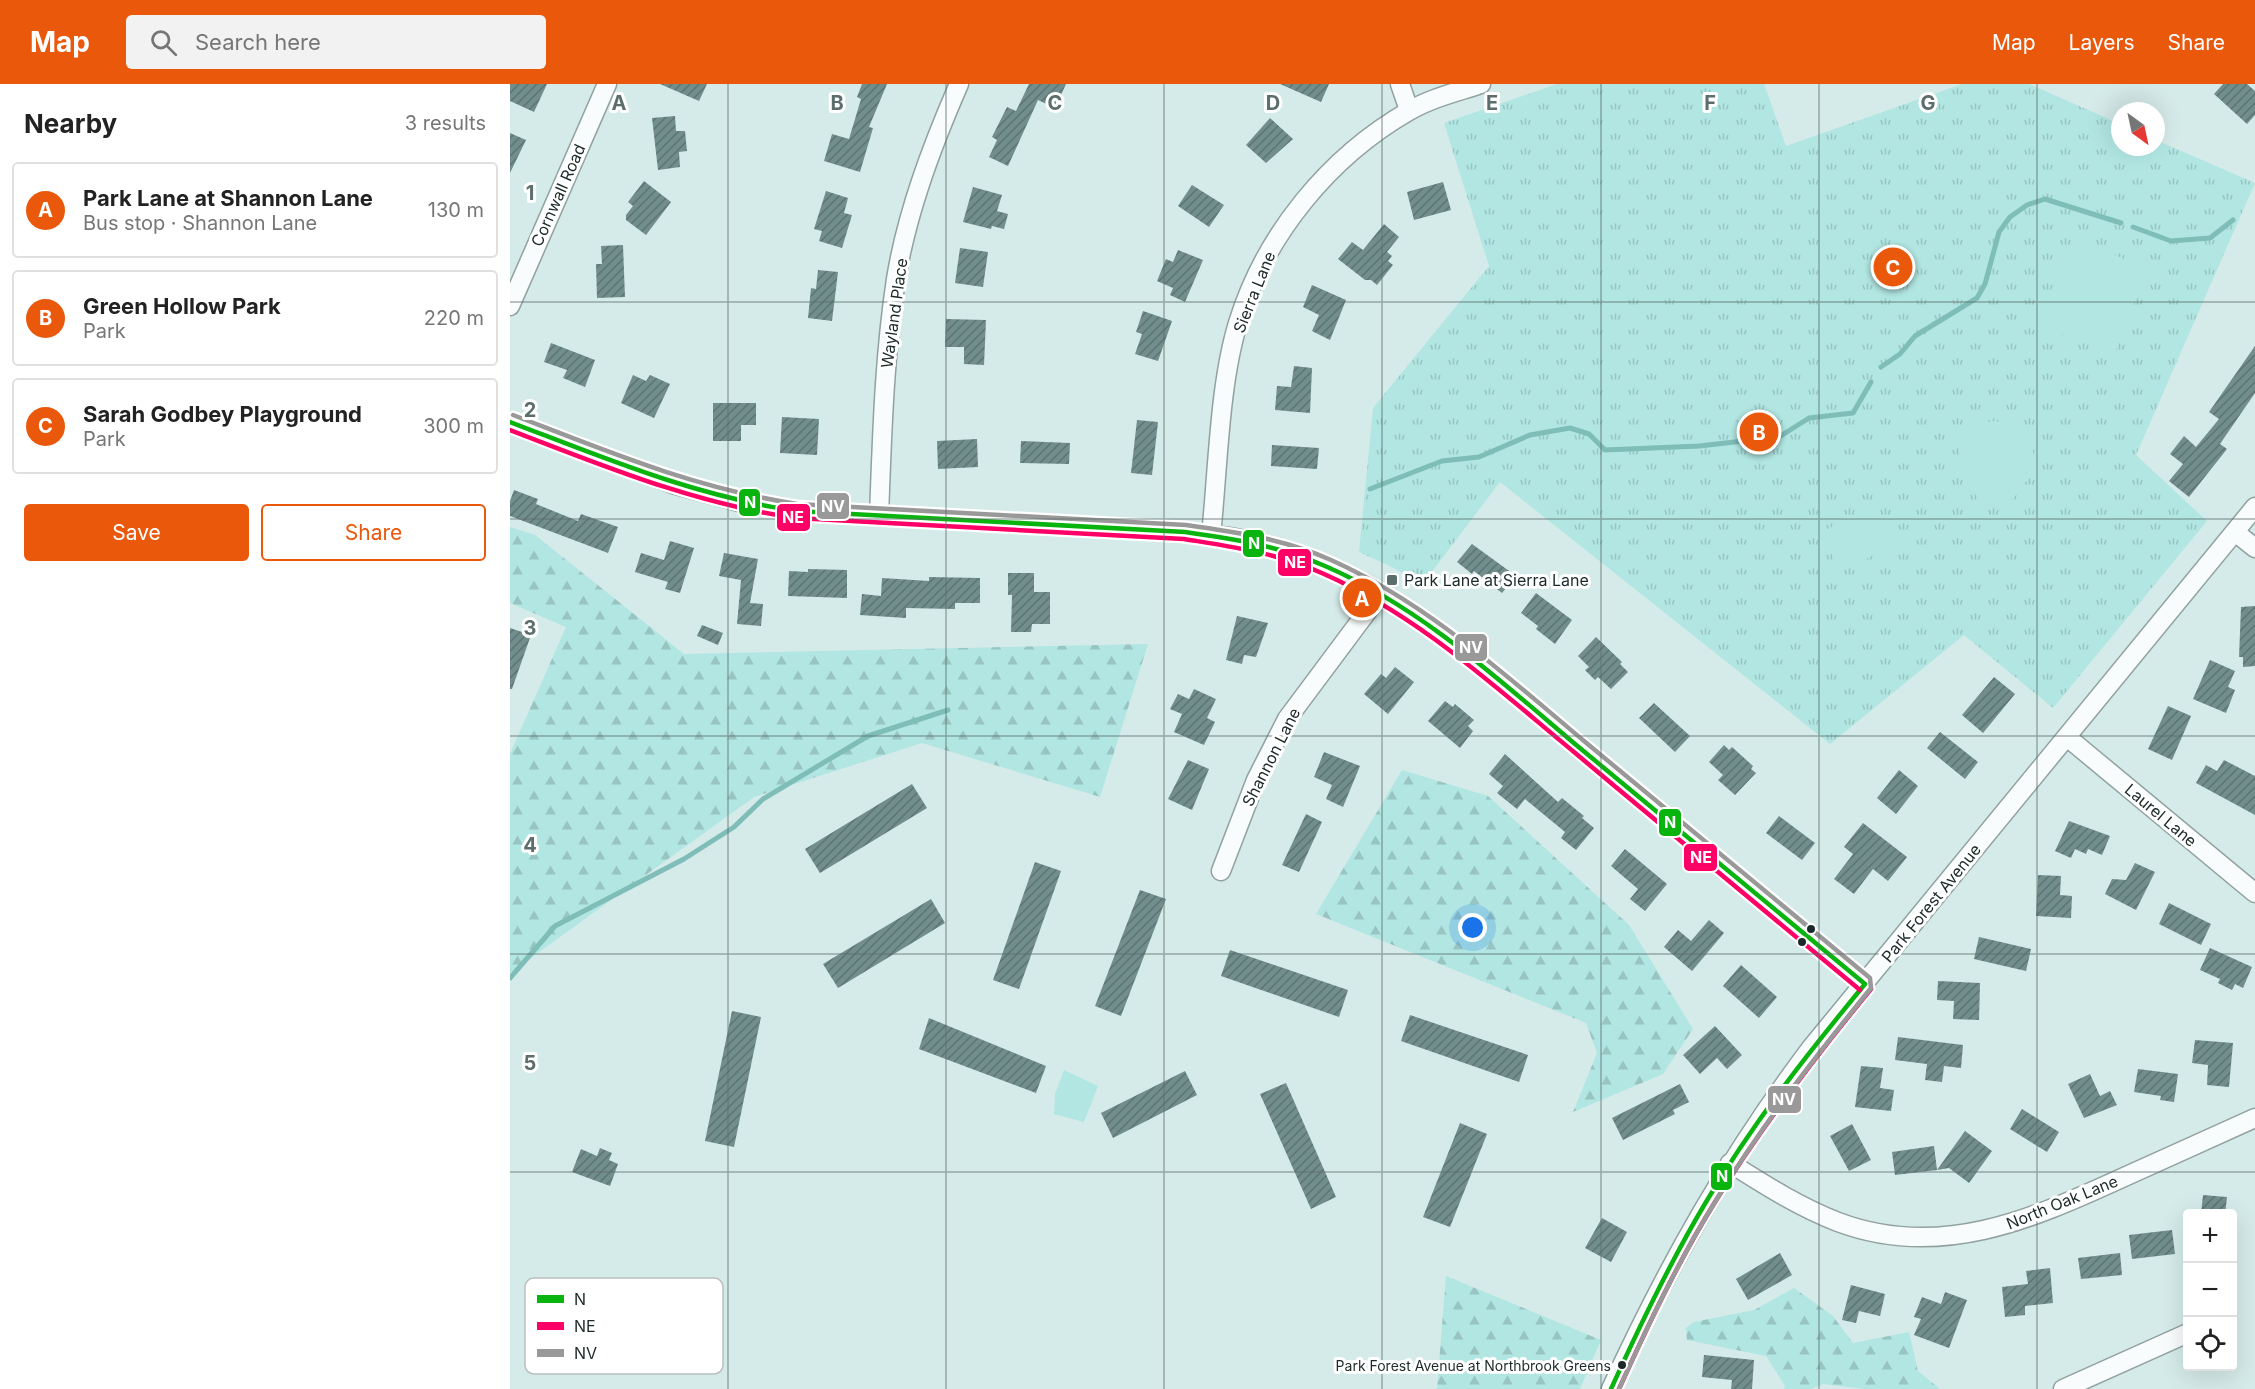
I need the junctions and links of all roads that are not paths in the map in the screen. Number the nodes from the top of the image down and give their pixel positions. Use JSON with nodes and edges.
{"nodes":[{"id":1,"x":607,"y":84,"type":"edge"},
{"id":2,"x":959,"y":84,"type":"edge"},
{"id":3,"x":1400,"y":84,"type":"edge"},
{"id":4,"x":1481,"y":84,"type":"edge"},
{"id":5,"x":1409,"y":110,"type":"junction"},
{"id":6,"x":510,"y":306,"type":"edge"},
{"id":7,"x":510,"y":422,"type":"edge"},
{"id":8,"x":2255,"y":507,"type":"edge"},
{"id":9,"x":879,"y":516,"type":"junction"},
{"id":10,"x":2235,"y":532,"type":"junction"},
{"id":11,"x":1211,"y":535,"type":"junction"},
{"id":12,"x":2255,"y":548,"type":"edge"},
{"id":13,"x":1381,"y":594,"type":"junction"},
{"id":14,"x":2067,"y":737,"type":"junction"},
{"id":15,"x":1221,"y":871,"type":"dead end"},
{"id":16,"x":2255,"y":893,"type":"edge"},
{"id":17,"x":1864,"y":984,"type":"junction"},
{"id":18,"x":2255,"y":1118,"type":"edge"},
{"id":19,"x":1730,"y":1163,"type":"junction"},
{"id":20,"x":2183,"y":1335,"type":"edge"},
{"id":21,"x":1611,"y":1389,"type":"edge"},
{"id":22,"x":2063,"y":1389,"type":"edge"}],
"edges":[{"from":1,"to":6,"type":"street","name":"Cornwall Road"},
{"from":2,"to":9,"type":"street","name":"Wayland Place"},
{"from":3,"to":5,"type":"street"},
{"from":4,"to":5,"type":"street","name":"Sierra Lane"},
{"from":5,"to":11,"type":"street","name":"Sierra Lane"},
{"from":7,"to":9,"type":"street"},
{"from":8,"to":10,"type":"street","name":"Park Forest Avenue"},
{"from":9,"to":11,"type":"street"},
{"from":10,"to":12,"type":"street"},
{"from":10,"to":14,"type":"street","name":"Park Forest Avenue"},
{"from":11,"to":13,"type":"street"},
{"from":13,"to":15,"type":"street","name":"Shannon Lane"},
{"from":13,"to":17,"type":"street"},
{"from":14,"to":16,"type":"street","name":"Laurel Lane"},
{"from":14,"to":17,"type":"street","name":"Park Forest Avenue"},
{"from":17,"to":19,"type":"street","name":"Park Forest Avenue"},
{"from":18,"to":19,"type":"street","name":"North Oak Lane"},
{"from":19,"to":21,"type":"street","name":"Park Forest Avenue"},
{"from":20,"to":22,"type":"street"}]}
